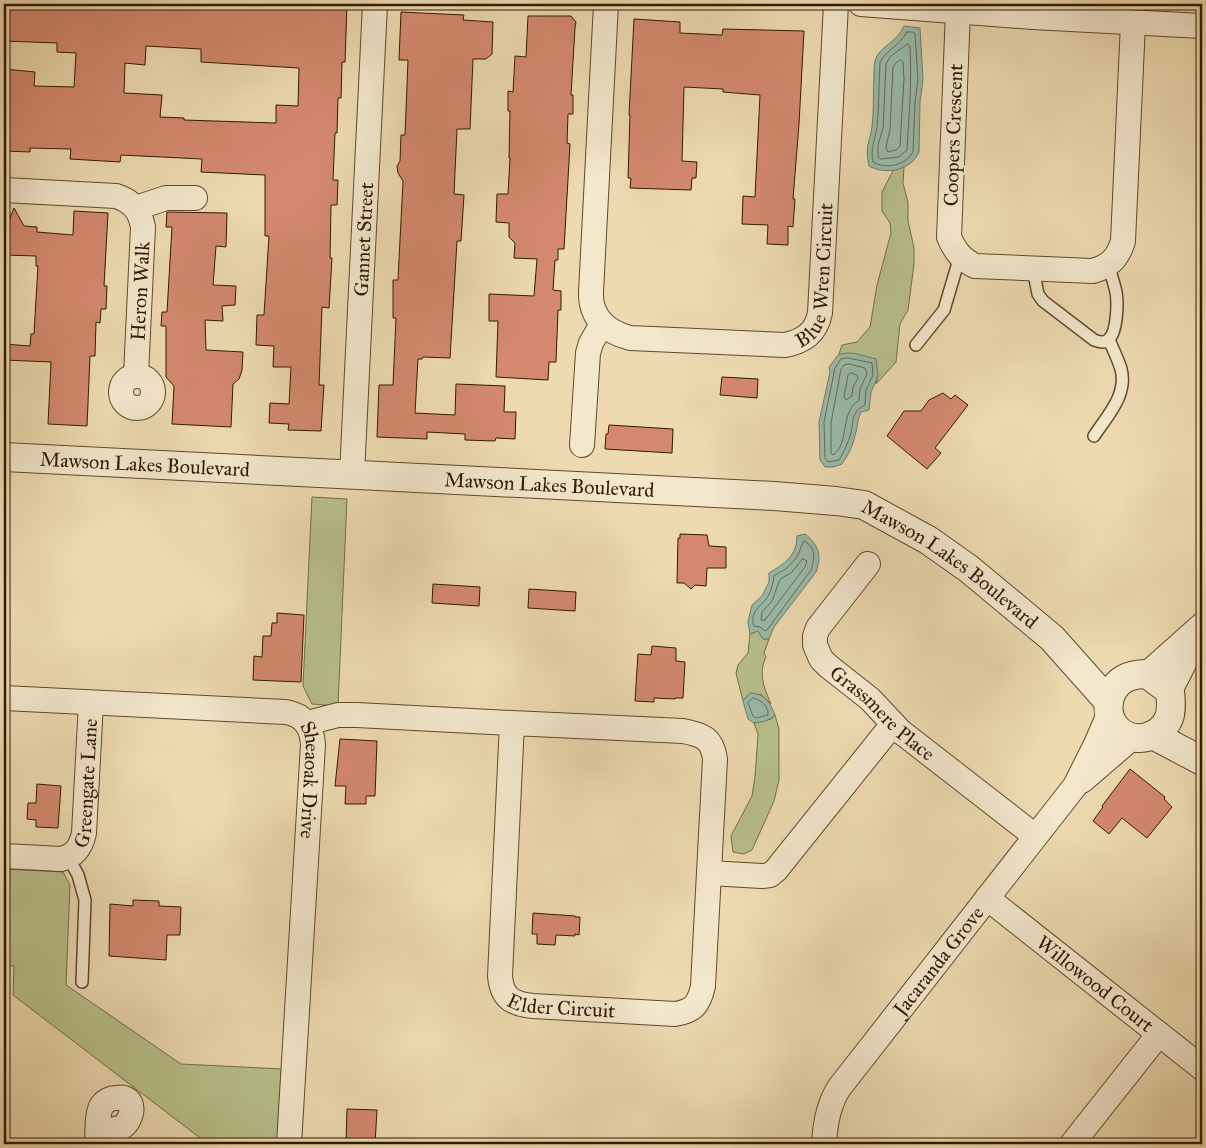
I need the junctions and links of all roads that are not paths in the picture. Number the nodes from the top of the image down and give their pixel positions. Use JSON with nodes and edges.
{"nodes":[{"id":1,"x":376,"y":4,"type":"edge"},
{"id":2,"x":606,"y":4,"type":"edge"},
{"id":3,"x":836,"y":4,"type":"edge"},
{"id":4,"x":861,"y":4,"type":"edge"},
{"id":5,"x":948,"y":10,"type":"junction"},
{"id":6,"x":1133,"y":23,"type":"junction"},
{"id":7,"x":1202,"y":26,"type":"edge"},
{"id":8,"x":4,"y":190,"type":"edge"},
{"id":9,"x":196,"y":198,"type":"dead end"},
{"id":10,"x":136,"y":208,"type":"junction"},
{"id":11,"x":960,"y":256,"type":"junction"},
{"id":12,"x":1108,"y":265,"type":"junction"},
{"id":13,"x":1033,"y":269,"type":"junction"},
{"id":14,"x":602,"y":324,"type":"junction"},
{"id":15,"x":1109,"y":340,"type":"junction"},
{"id":16,"x":916,"y":345,"type":"dead end"},
{"id":17,"x":136,"y":375,"type":"dead end"},
{"id":18,"x":1094,"y":436,"type":"dead end"},
{"id":19,"x":582,"y":445,"type":"dead end"},
{"id":20,"x":4,"y":457,"type":"edge"},
{"id":21,"x":352,"y":474,"type":"junction"},
{"id":22,"x":868,"y":564,"type":"dead end"},
{"id":23,"x":1202,"y":626,"type":"edge"},
{"id":24,"x":1052,"y":638,"type":"junction"},
{"id":25,"x":1136,"y":676,"type":"junction"},
{"id":26,"x":4,"y":698,"type":"edge"},
{"id":27,"x":1170,"y":702,"type":"junction"},
{"id":28,"x":91,"y":703,"type":"junction"},
{"id":29,"x":1109,"y":707,"type":"junction"},
{"id":30,"x":512,"y":723,"type":"junction"},
{"id":31,"x":307,"y":724,"type":"junction"},
{"id":32,"x":893,"y":724,"type":"junction"},
{"id":33,"x":1143,"y":736,"type":"junction"},
{"id":34,"x":1202,"y":750,"type":"edge"},
{"id":35,"x":1202,"y":761,"type":"edge"},
{"id":36,"x":1075,"y":786,"type":"junction"},
{"id":37,"x":1036,"y":836,"type":"junction"},
{"id":38,"x":4,"y":856,"type":"edge"},
{"id":39,"x":68,"y":857,"type":"junction"},
{"id":40,"x":709,"y":873,"type":"junction"},
{"id":41,"x":986,"y":898,"type":"junction"},
{"id":42,"x":82,"y":982,"type":"dead end"},
{"id":43,"x":1159,"y":1034,"type":"junction"},
{"id":44,"x":1202,"y":1068,"type":"edge"},
{"id":45,"x":1074,"y":1143,"type":"edge"},
{"id":46,"x":289,"y":1144,"type":"edge"},
{"id":47,"x":824,"y":1144,"type":"edge"}],
"edges":[{"from":1,"to":21,"type":"street","name":"Gannet Street"},
{"from":2,"to":14,"type":"street"},
{"from":3,"to":14,"type":"street","name":"Blue Wren Circuit"},
{"from":4,"to":5,"type":"street"},
{"from":5,"to":6,"type":"street"},
{"from":5,"to":11,"type":"street","name":"Coopers Crescent"},
{"from":6,"to":7,"type":"street"},
{"from":6,"to":12,"type":"street"},
{"from":8,"to":10,"type":"street"},
{"from":9,"to":10,"type":"street"},
{"from":10,"to":17,"type":"street","name":"Heron Walk"},
{"from":11,"to":13,"type":"street"},
{"from":11,"to":16,"type":"lane"},
{"from":12,"to":13,"type":"street"},
{"from":12,"to":15,"type":"lane"},
{"from":13,"to":15,"type":"lane"},
{"from":14,"to":19,"type":"street"},
{"from":15,"to":18,"type":"lane"},
{"from":20,"to":21,"type":"street","name":"Mawson Lakes Boulevard"},
{"from":21,"to":24,"type":"street","name":"Mawson Lakes Boulevard"},
{"from":22,"to":32,"type":"street","name":"Grassmere Place"},
{"from":23,"to":25,"type":"street"},
{"from":23,"to":27,"type":"street"},
{"from":24,"to":25,"type":"street","name":"Mawson Lakes Boulevard"},
{"from":24,"to":29,"type":"street","name":"Mawson Lakes Boulevard"},
{"from":25,"to":27,"type":"street"},
{"from":25,"to":29,"type":"street"},
{"from":26,"to":28,"type":"street","name":"Sheaoak Drive"},
{"from":27,"to":33,"type":"street"},
{"from":27,"to":34,"type":"street"},
{"from":28,"to":31,"type":"street","name":"Sheaoak Drive"},
{"from":28,"to":39,"type":"street","name":"Greengate Lane"},
{"from":29,"to":33,"type":"street"},
{"from":29,"to":36,"type":"street","name":"Jacaranda Grove"},
{"from":30,"to":31,"type":"street","name":"Elder Circuit"},
{"from":30,"to":40,"type":"street","name":"Elder Circuit"},
{"from":30,"to":40,"type":"street","name":"Elder Circuit"},
{"from":31,"to":46,"type":"street","name":"Sheaoak Drive"},
{"from":32,"to":37,"type":"street","name":"Grassmere Place"},
{"from":32,"to":40,"type":"street"},
{"from":33,"to":35,"type":"street"},
{"from":33,"to":36,"type":"street","name":"Jacaranda Grove"},
{"from":36,"to":37,"type":"street","name":"Jacaranda Grove"},
{"from":37,"to":41,"type":"street","name":"Jacaranda Grove"},
{"from":38,"to":39,"type":"street","name":"Greengate Lane"},
{"from":39,"to":42,"type":"lane","name":"Greengate Lane"},
{"from":41,"to":43,"type":"street","name":"Willowood Court"},
{"from":41,"to":47,"type":"street","name":"Jacaranda Grove"},
{"from":43,"to":44,"type":"street","name":"Willowood Court"},
{"from":43,"to":45,"type":"street"}]}
